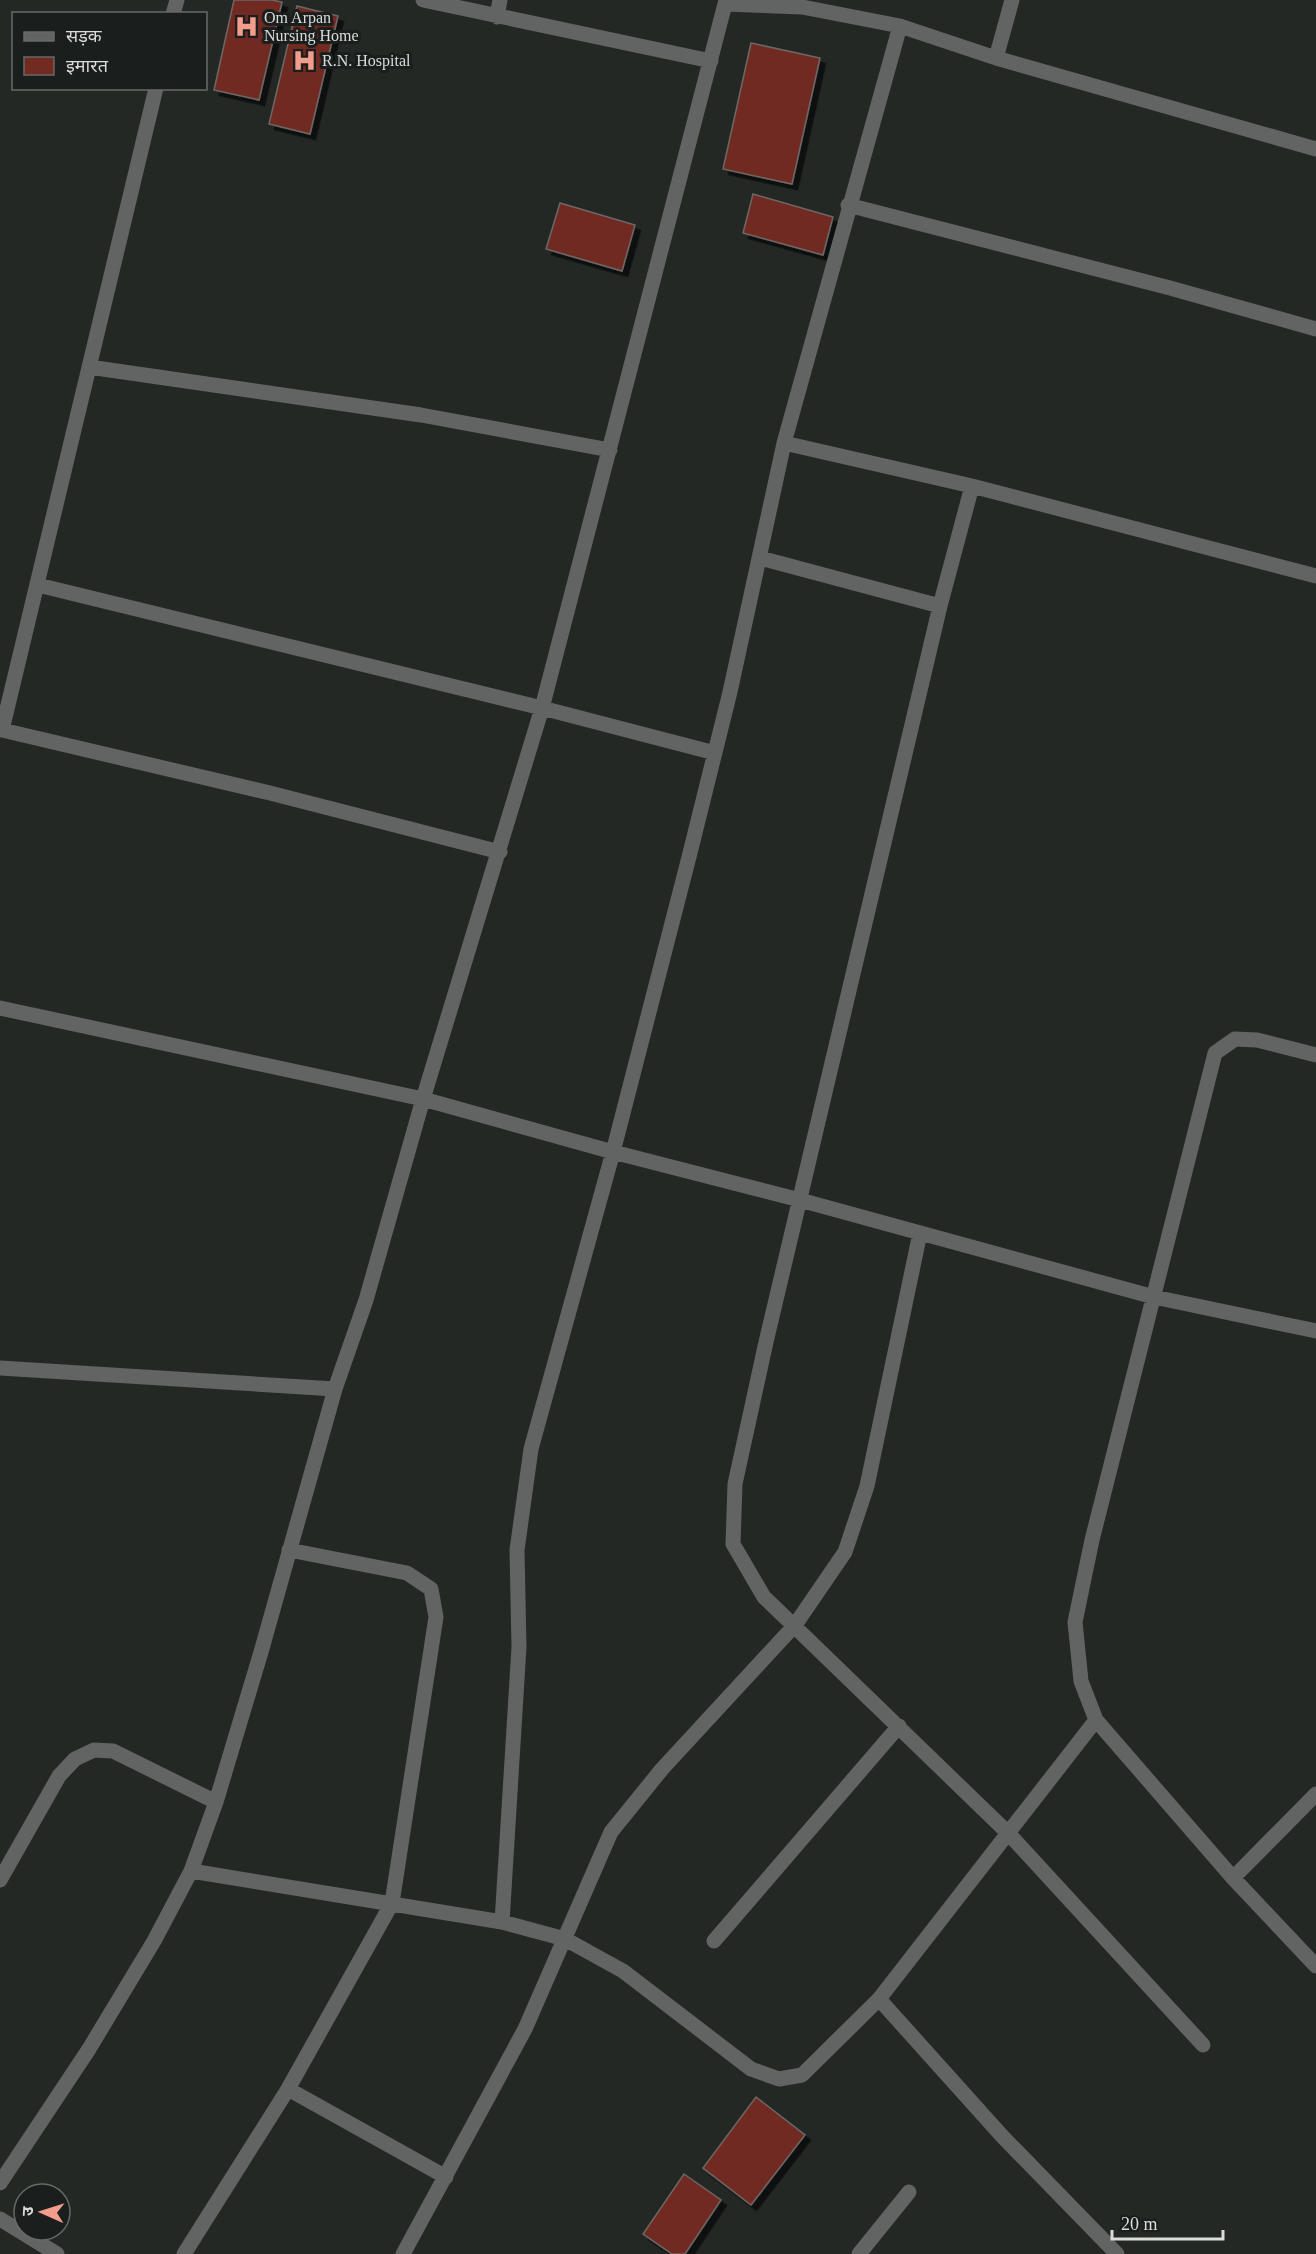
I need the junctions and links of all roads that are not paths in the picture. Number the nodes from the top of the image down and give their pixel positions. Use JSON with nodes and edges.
{"nodes":[{"id":1,"x":423,"y":0,"type":"edge"},
{"id":2,"x":500,"y":0,"type":"edge"},
{"id":3,"x":1012,"y":0,"type":"edge"},
{"id":4,"x":725,"y":2,"type":"edge"},
{"id":5,"x":497,"y":17,"type":"junction"},
{"id":6,"x":900,"y":26,"type":"junction"},
{"id":7,"x":996,"y":58,"type":"junction"},
{"id":8,"x":711,"y":61,"type":"junction"},
{"id":9,"x":156,"y":90,"type":"edge"},
{"id":10,"x":1316,"y":148,"type":"edge"},
{"id":11,"x":848,"y":205,"type":"junction"},
{"id":12,"x":1316,"y":329,"type":"edge"},
{"id":13,"x":89,"y":367,"type":"junction"},
{"id":14,"x":784,"y":443,"type":"junction"},
{"id":15,"x":610,"y":450,"type":"junction"},
{"id":16,"x":972,"y":486,"type":"junction"},
{"id":17,"x":760,"y":558,"type":"junction"},
{"id":18,"x":1316,"y":576,"type":"edge"},
{"id":19,"x":38,"y":585,"type":"junction"},
{"id":20,"x":940,"y":606,"type":"junction"},
{"id":21,"x":542,"y":708,"type":"junction"},
{"id":22,"x":715,"y":753,"type":"junction"},
{"id":23,"x":500,"y":852,"type":"junction"},
{"id":24,"x":0,"y":1008,"type":"edge"},
{"id":25,"x":1316,"y":1055,"type":"edge"},
{"id":26,"x":423,"y":1099,"type":"junction"},
{"id":27,"x":613,"y":1152,"type":"junction"},
{"id":28,"x":800,"y":1200,"type":"junction"},
{"id":29,"x":920,"y":1233,"type":"junction"},
{"id":30,"x":1154,"y":1297,"type":"junction"},
{"id":31,"x":1316,"y":1331,"type":"edge"},
{"id":32,"x":0,"y":1368,"type":"edge"},
{"id":33,"x":335,"y":1389,"type":"junction"},
{"id":34,"x":289,"y":1550,"type":"junction"},
{"id":35,"x":795,"y":1625,"type":"junction"},
{"id":36,"x":1096,"y":1720,"type":"junction"},
{"id":37,"x":899,"y":1726,"type":"junction"},
{"id":38,"x":1316,"y":1794,"type":"edge"},
{"id":39,"x":216,"y":1802,"type":"junction"},
{"id":40,"x":1008,"y":1833,"type":"junction"},
{"id":41,"x":191,"y":1871,"type":"junction"},
{"id":42,"x":1233,"y":1878,"type":"junction"},
{"id":43,"x":0,"y":1880,"type":"edge"},
{"id":44,"x":392,"y":1903,"type":"junction"},
{"id":45,"x":502,"y":1922,"type":"junction"},
{"id":46,"x":565,"y":1939,"type":"junction"},
{"id":47,"x":714,"y":1941,"type":"dead end"},
{"id":48,"x":1316,"y":1966,"type":"edge"},
{"id":49,"x":879,"y":1999,"type":"junction"},
{"id":50,"x":1203,"y":2045,"type":"dead end"},
{"id":51,"x":288,"y":2089,"type":"junction"},
{"id":52,"x":446,"y":2177,"type":"junction"},
{"id":53,"x":0,"y":2183,"type":"edge"},
{"id":54,"x":909,"y":2192,"type":"dead end"},
{"id":55,"x":0,"y":2219,"type":"edge"},
{"id":56,"x":1101,"y":2248,"type":"edge"},
{"id":57,"x":57,"y":2254,"type":"edge"},
{"id":58,"x":184,"y":2254,"type":"edge"},
{"id":59,"x":403,"y":2254,"type":"edge"},
{"id":60,"x":859,"y":2254,"type":"edge"},
{"id":61,"x":1117,"y":2254,"type":"edge"}],
"edges":[{"from":1,"to":5,"type":"street"},
{"from":2,"to":5,"type":"street"},
{"from":3,"to":7,"type":"street"},
{"from":4,"to":6,"type":"street"},
{"from":4,"to":8,"type":"street"},
{"from":5,"to":8,"type":"street"},
{"from":6,"to":7,"type":"street"},
{"from":6,"to":11,"type":"street"},
{"from":7,"to":10,"type":"street"},
{"from":8,"to":15,"type":"street"},
{"from":9,"to":13,"type":"street"},
{"from":11,"to":12,"type":"street"},
{"from":11,"to":14,"type":"street"},
{"from":13,"to":15,"type":"street"},
{"from":13,"to":19,"type":"street"},
{"from":14,"to":16,"type":"street"},
{"from":14,"to":17,"type":"street"},
{"from":15,"to":21,"type":"street"},
{"from":16,"to":18,"type":"street"},
{"from":16,"to":20,"type":"street"},
{"from":17,"to":20,"type":"street"},
{"from":17,"to":22,"type":"street"},
{"from":19,"to":21,"type":"street"},
{"from":19,"to":23,"type":"street"},
{"from":20,"to":28,"type":"street"},
{"from":21,"to":22,"type":"street"},
{"from":21,"to":23,"type":"street"},
{"from":22,"to":27,"type":"street"},
{"from":23,"to":26,"type":"street"},
{"from":24,"to":26,"type":"street"},
{"from":25,"to":30,"type":"street"},
{"from":26,"to":27,"type":"street"},
{"from":26,"to":33,"type":"street"},
{"from":27,"to":28,"type":"street"},
{"from":27,"to":45,"type":"street"},
{"from":28,"to":29,"type":"street"},
{"from":28,"to":35,"type":"street"},
{"from":29,"to":30,"type":"street"},
{"from":29,"to":35,"type":"street"},
{"from":30,"to":31,"type":"street"},
{"from":30,"to":36,"type":"street"},
{"from":32,"to":33,"type":"street"},
{"from":33,"to":34,"type":"street"},
{"from":34,"to":39,"type":"street"},
{"from":34,"to":44,"type":"street"},
{"from":35,"to":37,"type":"street"},
{"from":35,"to":46,"type":"street"},
{"from":36,"to":40,"type":"street"},
{"from":36,"to":42,"type":"street"},
{"from":37,"to":40,"type":"street"},
{"from":37,"to":47,"type":"street"},
{"from":38,"to":42,"type":"street"},
{"from":39,"to":41,"type":"street"},
{"from":39,"to":43,"type":"street"},
{"from":40,"to":49,"type":"street"},
{"from":40,"to":50,"type":"street"},
{"from":41,"to":44,"type":"street"},
{"from":41,"to":53,"type":"street"},
{"from":42,"to":48,"type":"street"},
{"from":44,"to":45,"type":"street"},
{"from":44,"to":51,"type":"street"},
{"from":45,"to":46,"type":"street"},
{"from":46,"to":49,"type":"street"},
{"from":46,"to":52,"type":"street"},
{"from":49,"to":56,"type":"street"},
{"from":51,"to":52,"type":"street"},
{"from":51,"to":58,"type":"street"},
{"from":52,"to":59,"type":"street"},
{"from":54,"to":60,"type":"street"},
{"from":55,"to":57,"type":"street"},
{"from":56,"to":61,"type":"street"}]}
